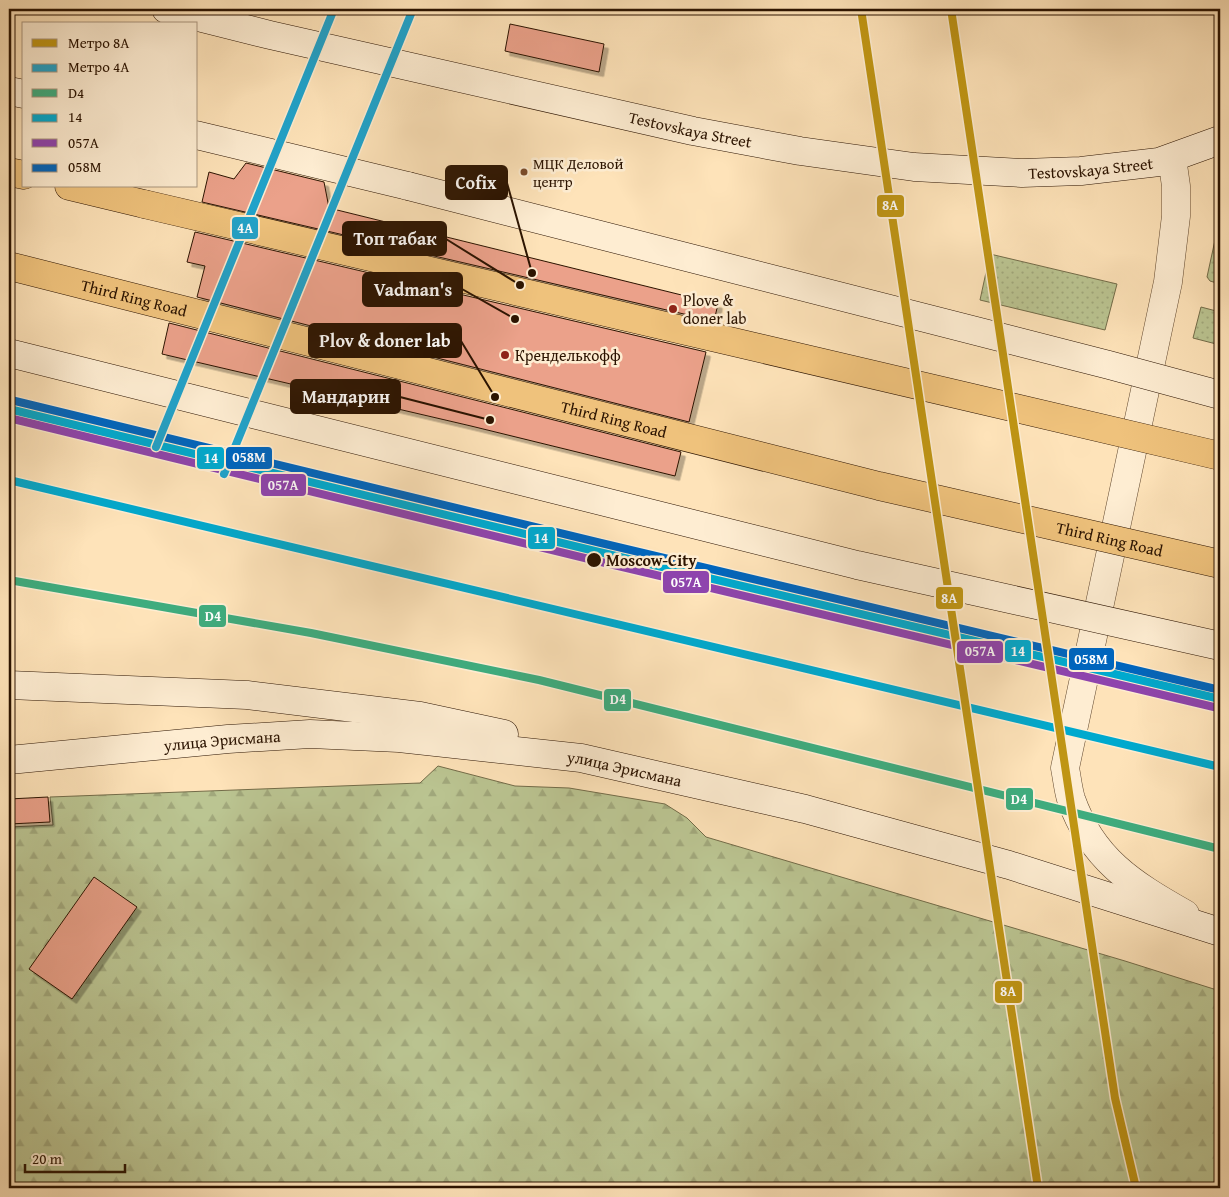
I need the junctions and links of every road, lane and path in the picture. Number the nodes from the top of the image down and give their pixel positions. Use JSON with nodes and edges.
{"nodes":[{"id":1,"x":166,"y":9,"type":"edge"},
{"id":2,"x":9,"y":91,"type":"edge"},
{"id":3,"x":22,"y":94,"type":"edge"},
{"id":4,"x":198,"y":135,"type":"edge"},
{"id":5,"x":1220,"y":140,"type":"edge"},
{"id":6,"x":1172,"y":158,"type":"junction"},
{"id":7,"x":9,"y":172,"type":"edge"},
{"id":8,"x":22,"y":175,"type":"edge"},
{"id":9,"x":78,"y":188,"type":"edge"},
{"id":10,"x":9,"y":266,"type":"edge"},
{"id":11,"x":9,"y":353,"type":"edge"},
{"id":12,"x":1220,"y":395,"type":"edge"},
{"id":13,"x":1220,"y":456,"type":"edge"},
{"id":14,"x":1220,"y":564,"type":"edge"},
{"id":15,"x":1220,"y":646,"type":"edge"},
{"id":16,"x":9,"y":685,"type":"edge"},
{"id":17,"x":580,"y":758,"type":"junction"},
{"id":18,"x":9,"y":760,"type":"edge"},
{"id":19,"x":1215,"y":930,"type":"edge"}],
"edges":[{"from":1,"to":6,"type":"main road","name":"Testovskaya Street"},
{"from":2,"to":3,"type":"main road"},
{"from":4,"to":12,"type":"main road","bridge":true},
{"from":5,"to":6,"type":"main road","name":"Testovskaya Street"},
{"from":6,"to":19,"type":"main road"},
{"from":7,"to":8,"type":"main road"},
{"from":9,"to":13,"type":"main road","bridge":true},
{"from":10,"to":14,"type":"main road","name":"Third Ring Road","bridge":true},
{"from":11,"to":15,"type":"main road","bridge":true},
{"from":16,"to":17,"type":"main road"},
{"from":17,"to":18,"type":"main road","name":"улица Эрисмана"},
{"from":17,"to":19,"type":"main road","name":"улица Эрисмана"}]}
